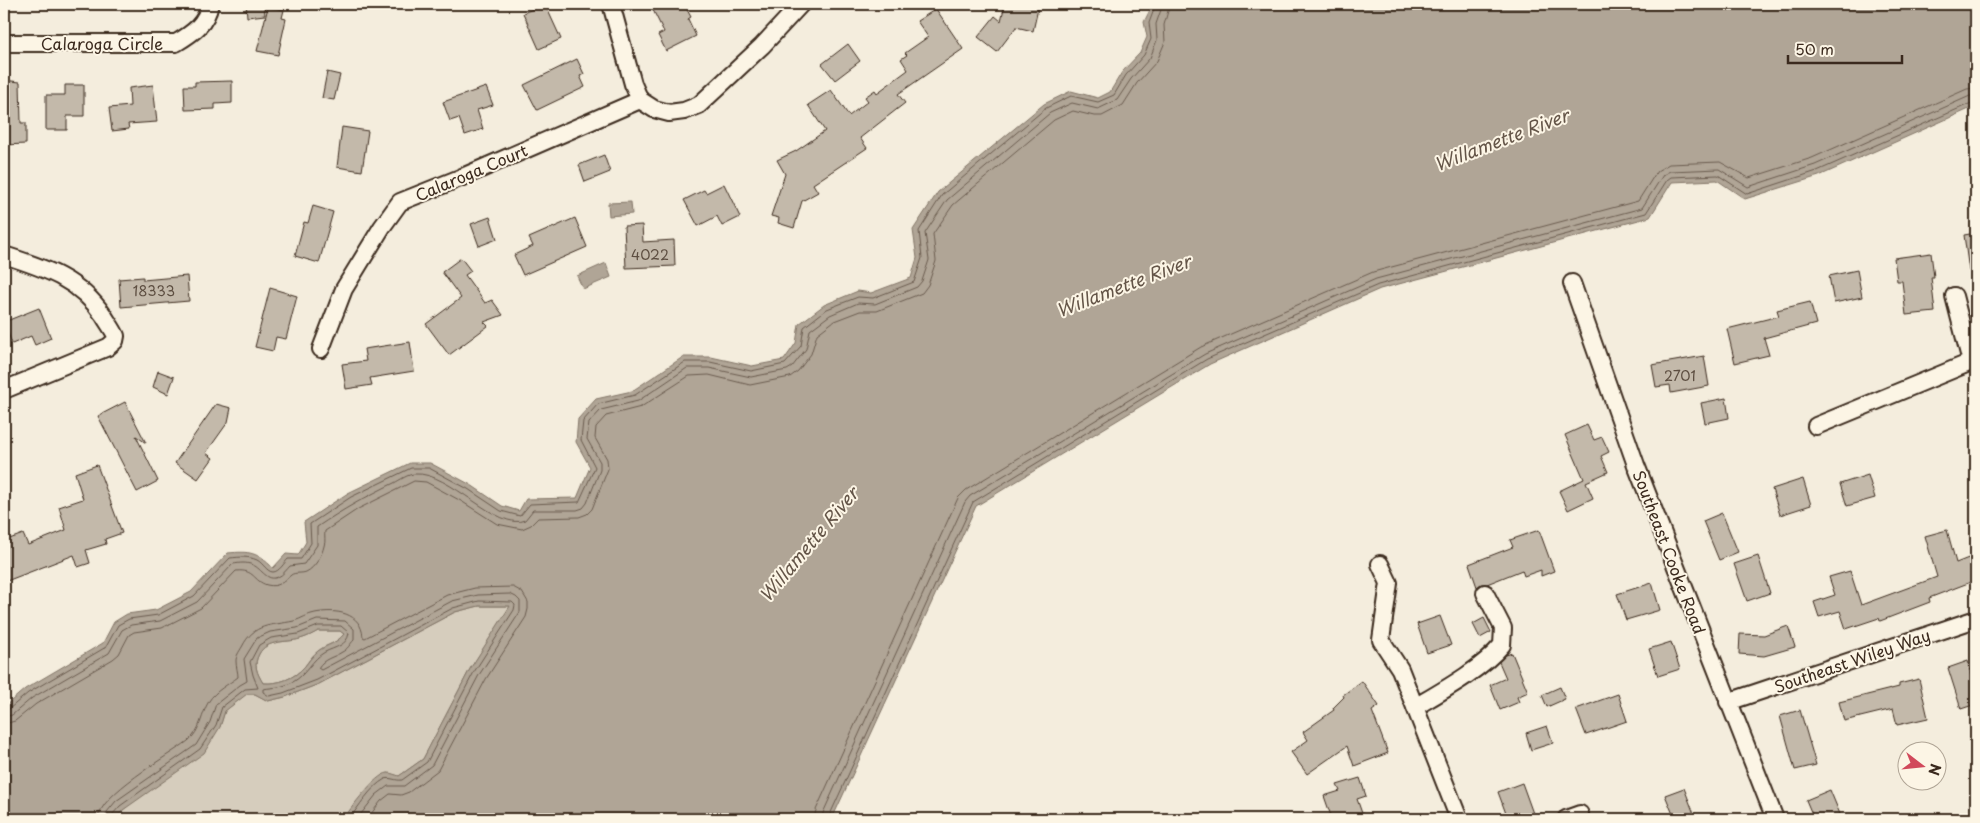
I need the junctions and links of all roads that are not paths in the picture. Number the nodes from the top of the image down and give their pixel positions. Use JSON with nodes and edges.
{"nodes":[{"id":1,"x":210,"y":4,"type":"edge"},
{"id":2,"x":611,"y":4,"type":"edge"},
{"id":3,"x":802,"y":4,"type":"edge"},
{"id":4,"x":4,"y":43,"type":"edge"},
{"id":5,"x":640,"y":100,"type":"junction"},
{"id":6,"x":4,"y":255,"type":"edge"},
{"id":7,"x":1572,"y":283,"type":"dead end"},
{"id":8,"x":1954,"y":296,"type":"dead end"},
{"id":9,"x":321,"y":349,"type":"dead end"},
{"id":10,"x":1974,"y":361,"type":"edge"},
{"id":11,"x":4,"y":390,"type":"edge"},
{"id":12,"x":1816,"y":426,"type":"dead end"},
{"id":13,"x":1380,"y":564,"type":"dead end"},
{"id":14,"x":1484,"y":593,"type":"dead end"},
{"id":15,"x":1976,"y":619,"type":"edge"},
{"id":16,"x":1728,"y":702,"type":"junction"},
{"id":17,"x":1415,"y":707,"type":"junction"},
{"id":18,"x":1459,"y":819,"type":"edge"},
{"id":19,"x":1775,"y":819,"type":"edge"}],
"edges":[{"from":1,"to":4,"type":"street","name":"Calaroga Circle"},
{"from":2,"to":5,"type":"street"},
{"from":3,"to":5,"type":"street"},
{"from":5,"to":9,"type":"street","name":"Calaroga Court"},
{"from":6,"to":11,"type":"street"},
{"from":7,"to":16,"type":"street","name":"Southeast Cooke Road"},
{"from":8,"to":10,"type":"street"},
{"from":10,"to":12,"type":"street"},
{"from":13,"to":17,"type":"street"},
{"from":14,"to":17,"type":"street"},
{"from":15,"to":16,"type":"street","name":"Southeast Wiley Way"},
{"from":16,"to":19,"type":"street","name":"Southeast Cooke Road"},
{"from":17,"to":18,"type":"street"}]}
